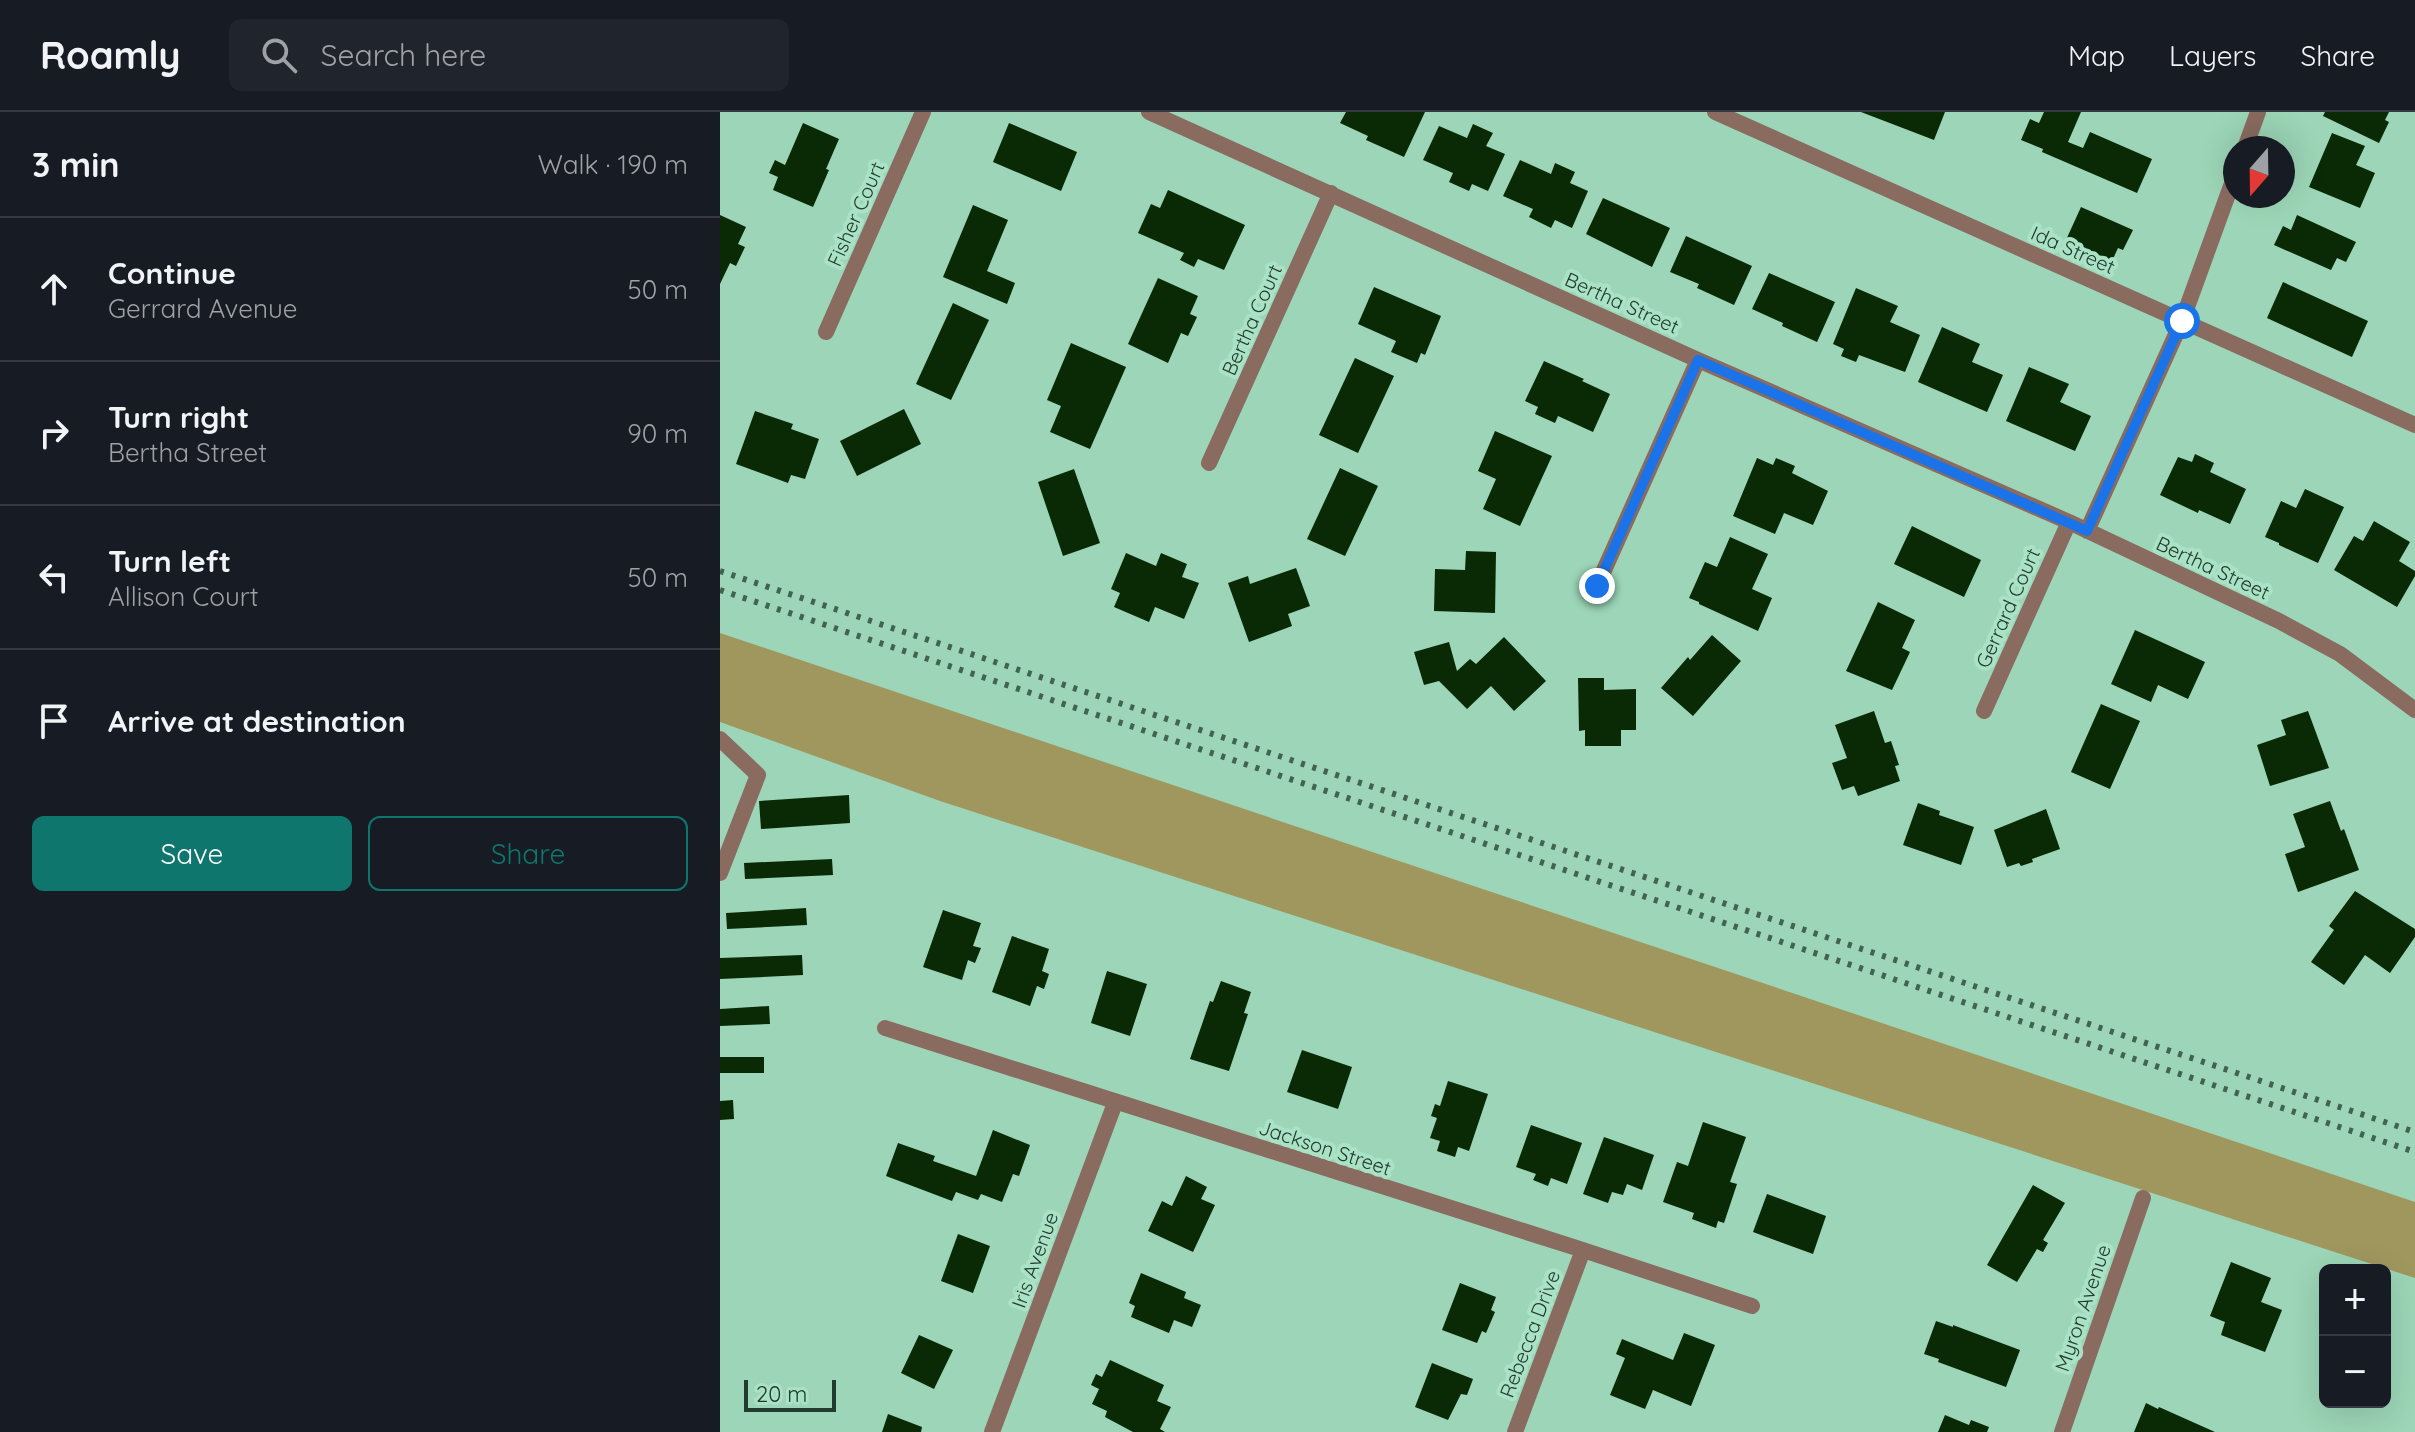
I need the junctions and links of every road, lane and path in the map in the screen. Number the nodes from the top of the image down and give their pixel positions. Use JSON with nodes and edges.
{"nodes":[{"id":1,"x":923,"y":112,"type":"edge"},
{"id":2,"x":1149,"y":112,"type":"edge"},
{"id":3,"x":1715,"y":112,"type":"edge"},
{"id":4,"x":2258,"y":112,"type":"edge"},
{"id":5,"x":2249,"y":136,"type":"edge"},
{"id":6,"x":1331,"y":193,"type":"junction"},
{"id":7,"x":2223,"y":208,"type":"edge"},
{"id":8,"x":2182,"y":321,"type":"junction"},
{"id":9,"x":826,"y":332,"type":"dead end"},
{"id":10,"x":1698,"y":360,"type":"junction"},
{"id":11,"x":2415,"y":425,"type":"edge"},
{"id":12,"x":1209,"y":463,"type":"dead end"},
{"id":13,"x":2069,"y":522,"type":"junction"},
{"id":14,"x":2087,"y":531,"type":"junction"},
{"id":15,"x":1597,"y":586,"type":"dead end"},
{"id":16,"x":2415,"y":710,"type":"edge"},
{"id":17,"x":1984,"y":711,"type":"dead end"},
{"id":18,"x":720,"y":739,"type":"edge"},
{"id":19,"x":720,"y":873,"type":"edge"},
{"id":20,"x":885,"y":1028,"type":"dead end"},
{"id":21,"x":1115,"y":1103,"type":"junction"},
{"id":22,"x":2143,"y":1198,"type":"dead end"},
{"id":23,"x":1583,"y":1250,"type":"junction"},
{"id":24,"x":1752,"y":1306,"type":"dead end"},
{"id":25,"x":992,"y":1432,"type":"edge"},
{"id":26,"x":1515,"y":1432,"type":"edge"},
{"id":27,"x":2062,"y":1432,"type":"edge"}],
"edges":[{"from":1,"to":9,"type":"street","name":"Fisher Court"},
{"from":2,"to":6,"type":"street","name":"Bertha Street"},
{"from":3,"to":8,"type":"street","name":"Ida Street"},
{"from":4,"to":5,"type":"street"},
{"from":6,"to":10,"type":"street","name":"Bertha Street"},
{"from":6,"to":12,"type":"street","name":"Bertha Court"},
{"from":7,"to":8,"type":"street"},
{"from":8,"to":11,"type":"street","name":"Ida Street"},
{"from":8,"to":14,"type":"street"},
{"from":10,"to":13,"type":"street","name":"Bertha Street"},
{"from":10,"to":15,"type":"street"},
{"from":13,"to":14,"type":"street","name":"Bertha Street"},
{"from":13,"to":17,"type":"street","name":"Gerrard Court"},
{"from":14,"to":16,"type":"street","name":"Bertha Street"},
{"from":18,"to":19,"type":"street"},
{"from":20,"to":21,"type":"street","name":"Jackson Street"},
{"from":21,"to":23,"type":"street","name":"Jackson Street"},
{"from":21,"to":25,"type":"street","name":"Iris Avenue"},
{"from":22,"to":27,"type":"street","name":"Myron Avenue"},
{"from":23,"to":24,"type":"street","name":"Jackson Street"},
{"from":23,"to":26,"type":"street","name":"Rebecca Drive"}]}
